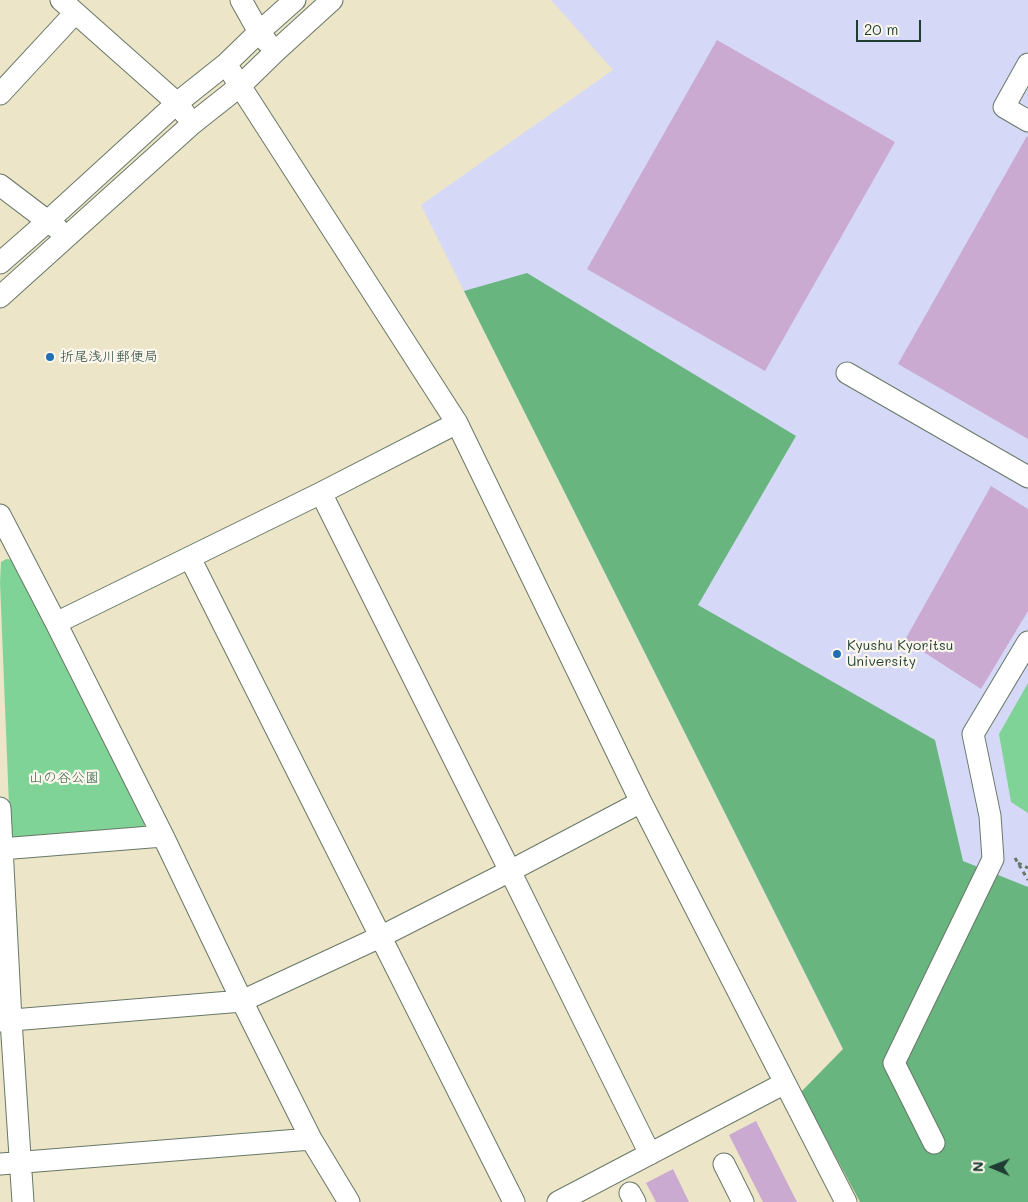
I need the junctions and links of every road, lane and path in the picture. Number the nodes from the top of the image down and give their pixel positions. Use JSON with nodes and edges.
{"nodes":[{"id":1,"x":241,"y":0,"type":"edge"},
{"id":2,"x":294,"y":0,"type":"edge"},
{"id":3,"x":332,"y":0,"type":"edge"},
{"id":4,"x":68,"y":7,"type":"edge"},
{"id":5,"x":259,"y":32,"type":"junction"},
{"id":6,"x":276,"y":51,"type":"junction"},
{"id":7,"x":226,"y":64,"type":"junction"},
{"id":8,"x":1028,"y":64,"type":"edge"},
{"id":9,"x":240,"y":86,"type":"junction"},
{"id":10,"x":0,"y":94,"type":"edge"},
{"id":11,"x":177,"y":103,"type":"junction"},
{"id":12,"x":1028,"y":121,"type":"edge"},
{"id":13,"x":192,"y":124,"type":"junction"},
{"id":14,"x":0,"y":185,"type":"edge"},
{"id":15,"x":48,"y":220,"type":"junction"},
{"id":16,"x":67,"y":237,"type":"junction"},
{"id":17,"x":0,"y":262,"type":"edge"},
{"id":18,"x":0,"y":297,"type":"edge"},
{"id":19,"x":847,"y":373,"type":"dead end"},
{"id":20,"x":457,"y":423,"type":"junction"},
{"id":21,"x":1028,"y":477,"type":"edge"},
{"id":22,"x":321,"y":493,"type":"junction"},
{"id":23,"x":0,"y":516,"type":"edge"},
{"id":24,"x":190,"y":558,"type":"junction"},
{"id":25,"x":56,"y":623,"type":"junction"},
{"id":26,"x":1028,"y":642,"type":"edge"},
{"id":27,"x":641,"y":802,"type":"junction"},
{"id":28,"x":0,"y":808,"type":"edge"},
{"id":29,"x":163,"y":836,"type":"junction"},
{"id":30,"x":1,"y":849,"type":"junction"},
{"id":31,"x":1018,"y":863,"type":"dead end"},
{"id":32,"x":1028,"y":868,"type":"edge"},
{"id":33,"x":510,"y":871,"type":"junction"},
{"id":34,"x":380,"y":937,"type":"junction"},
{"id":35,"x":242,"y":1001,"type":"junction"},
{"id":36,"x":5,"y":1021,"type":"edge"},
{"id":37,"x":786,"y":1083,"type":"junction"},
{"id":38,"x":311,"y":1139,"type":"junction"},
{"id":39,"x":934,"y":1143,"type":"dead end"},
{"id":40,"x":650,"y":1154,"type":"junction"},
{"id":41,"x":10,"y":1163,"type":"edge"},
{"id":42,"x":724,"y":1164,"type":"dead end"},
{"id":43,"x":24,"y":1202,"type":"edge"},
{"id":44,"x":349,"y":1202,"type":"edge"},
{"id":45,"x":514,"y":1202,"type":"edge"},
{"id":46,"x":558,"y":1202,"type":"edge"},
{"id":47,"x":743,"y":1202,"type":"edge"},
{"id":48,"x":846,"y":1202,"type":"edge"}],
"edges":[{"from":1,"to":5,"type":"street"},
{"from":2,"to":5,"type":"street"},
{"from":3,"to":6,"type":"street"},
{"from":4,"to":10,"type":"street"},
{"from":4,"to":11,"type":"street"},
{"from":5,"to":6,"type":"street"},
{"from":5,"to":7,"type":"street"},
{"from":6,"to":9,"type":"street"},
{"from":7,"to":9,"type":"street"},
{"from":7,"to":11,"type":"street"},
{"from":8,"to":12,"type":"street"},
{"from":9,"to":13,"type":"street"},
{"from":9,"to":20,"type":"street"},
{"from":11,"to":13,"type":"street"},
{"from":11,"to":15,"type":"street"},
{"from":13,"to":16,"type":"street"},
{"from":14,"to":15,"type":"street"},
{"from":15,"to":16,"type":"street"},
{"from":15,"to":17,"type":"street"},
{"from":16,"to":18,"type":"street"},
{"from":19,"to":21,"type":"street"},
{"from":20,"to":22,"type":"street"},
{"from":20,"to":27,"type":"street"},
{"from":22,"to":24,"type":"street"},
{"from":22,"to":33,"type":"street"},
{"from":23,"to":25,"type":"street"},
{"from":24,"to":25,"type":"street"},
{"from":24,"to":34,"type":"street"},
{"from":25,"to":29,"type":"street"},
{"from":26,"to":39,"type":"street"},
{"from":27,"to":33,"type":"street"},
{"from":27,"to":37,"type":"street"},
{"from":28,"to":30,"type":"street"},
{"from":29,"to":30,"type":"street"},
{"from":29,"to":35,"type":"street"},
{"from":30,"to":36,"type":"street"},
{"from":31,"to":32,"type":"path"},
{"from":33,"to":34,"type":"street"},
{"from":33,"to":40,"type":"street"},
{"from":34,"to":35,"type":"street"},
{"from":34,"to":45,"type":"street"},
{"from":35,"to":36,"type":"street"},
{"from":35,"to":38,"type":"street"},
{"from":36,"to":41,"type":"street"},
{"from":37,"to":40,"type":"street"},
{"from":37,"to":48,"type":"street"},
{"from":38,"to":41,"type":"street"},
{"from":38,"to":44,"type":"street"},
{"from":40,"to":46,"type":"street"},
{"from":41,"to":43,"type":"street"},
{"from":42,"to":47,"type":"street"}]}
